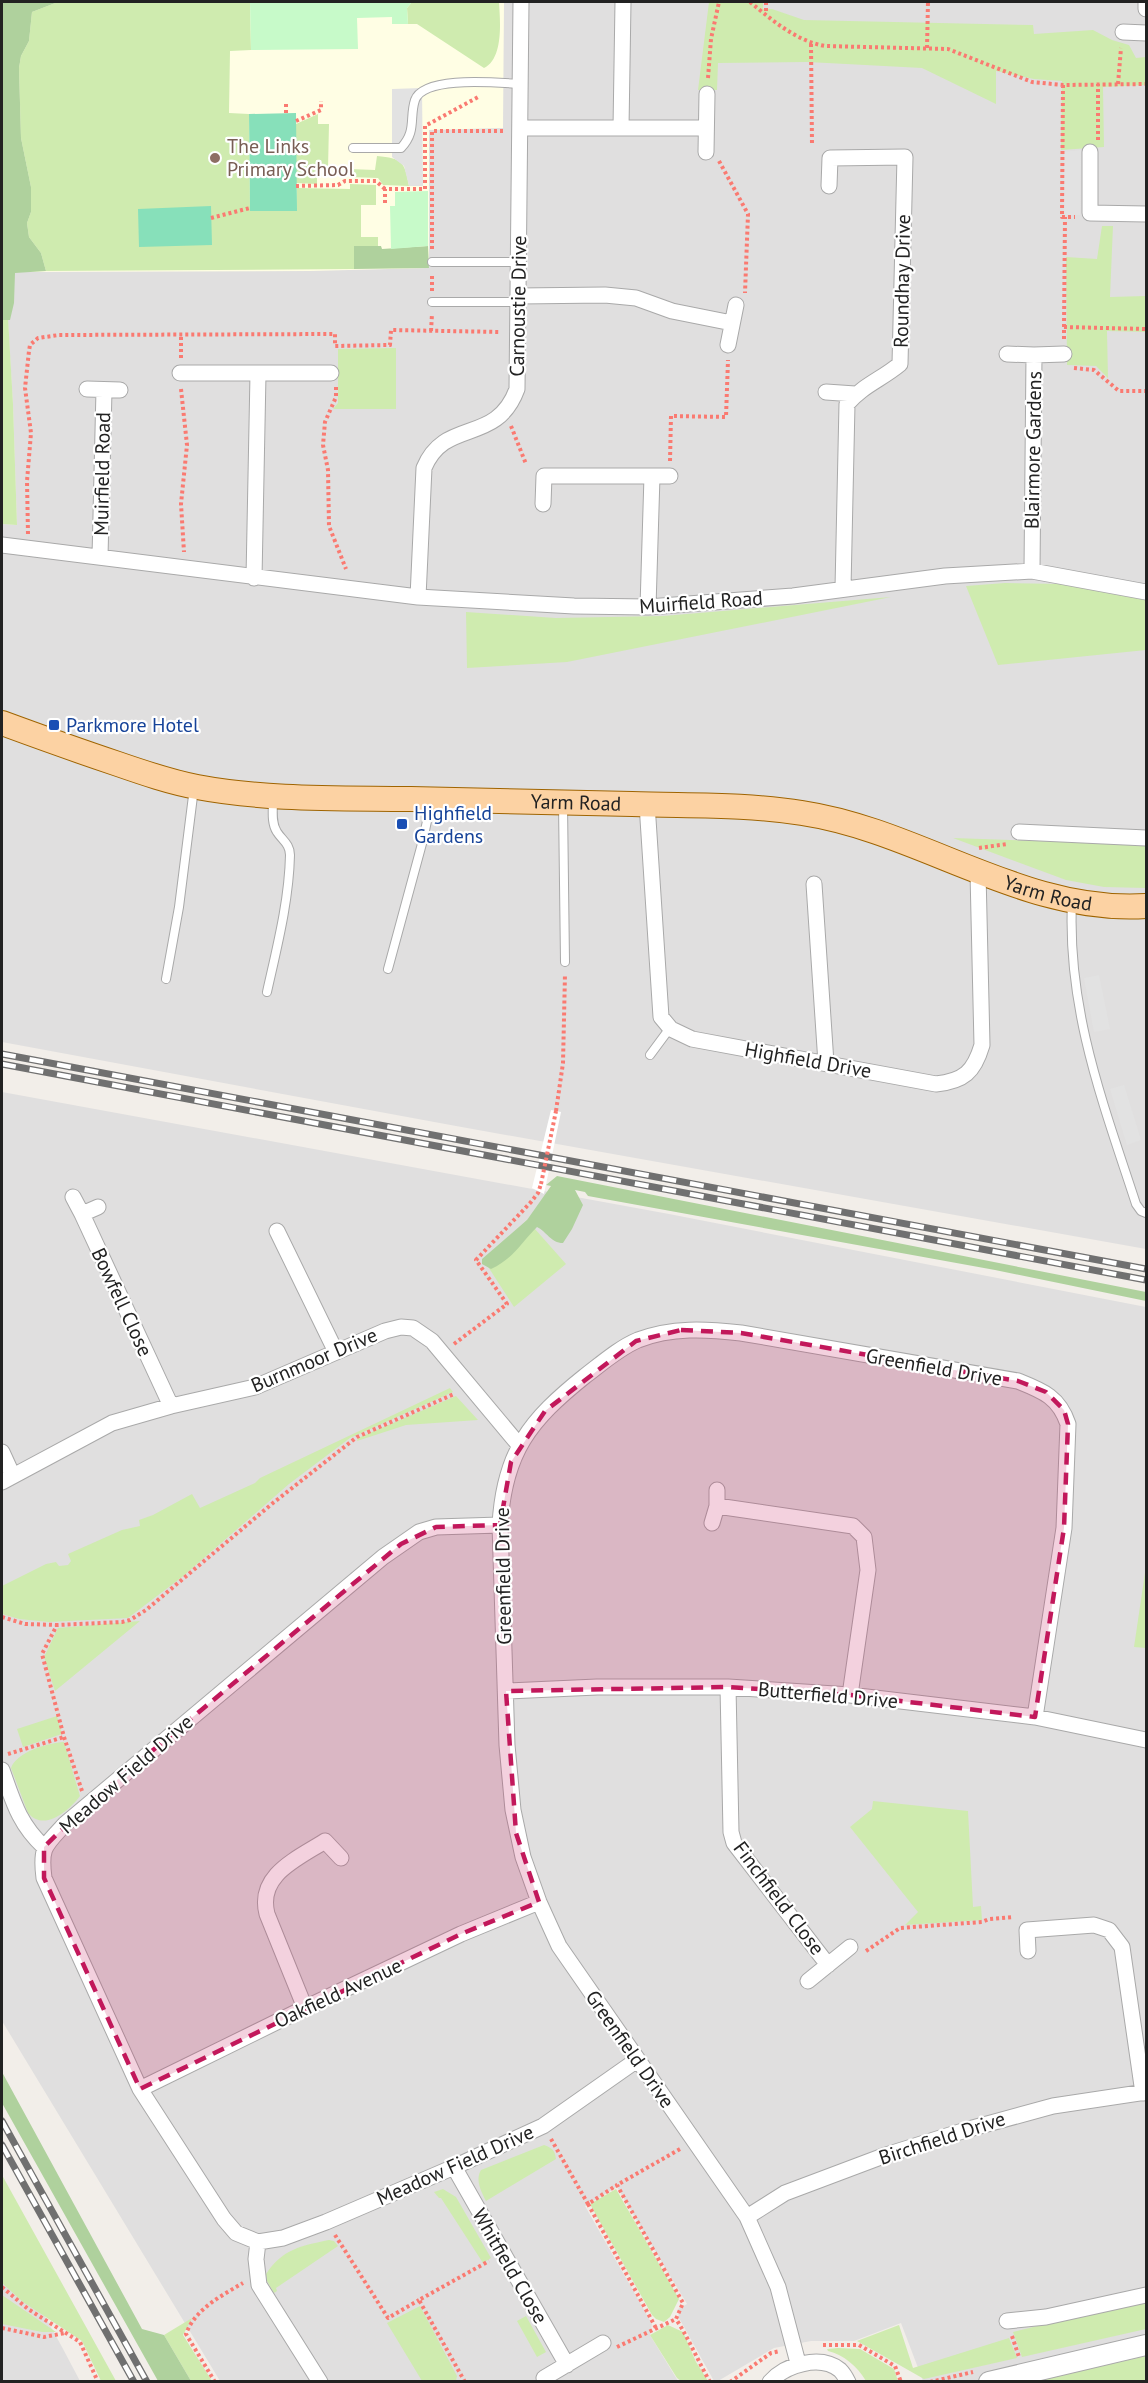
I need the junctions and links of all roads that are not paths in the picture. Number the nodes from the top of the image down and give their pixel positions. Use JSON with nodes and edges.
{"nodes":[{"id":1,"x":522,"y":2,"type":"edge"},
{"id":2,"x":622,"y":2,"type":"edge"},
{"id":3,"x":1146,"y":2,"type":"edge"},
{"id":4,"x":1146,"y":9,"type":"edge"},
{"id":5,"x":1123,"y":32,"type":"road end"},
{"id":6,"x":1146,"y":33,"type":"edge"},
{"id":7,"x":521,"y":84,"type":"junction"},
{"id":8,"x":707,"y":94,"type":"road end"},
{"id":9,"x":621,"y":128,"type":"junction"},
{"id":10,"x":706,"y":128,"type":"junction"},
{"id":11,"x":514,"y":129,"type":"junction"},
{"id":12,"x":353,"y":148,"type":"dead end"},
{"id":13,"x":1090,"y":152,"type":"road end"},
{"id":14,"x":712,"y":155,"type":"road end"},
{"id":15,"x":829,"y":186,"type":"dead end"},
{"id":16,"x":1146,"y":214,"type":"edge"},
{"id":17,"x":432,"y":262,"type":"road end"},
{"id":18,"x":520,"y":262,"type":"junction"},
{"id":19,"x":519,"y":299,"type":"junction"},
{"id":20,"x":432,"y":302,"type":"road end"},
{"id":21,"x":740,"y":303,"type":"road end"},
{"id":22,"x":732,"y":323,"type":"junction"},
{"id":23,"x":728,"y":345,"type":"road end"},
{"id":24,"x":1007,"y":354,"type":"dead end"},
{"id":25,"x":1064,"y":354,"type":"road end"},
{"id":26,"x":1034,"y":355,"type":"junction"},
{"id":27,"x":180,"y":373,"type":"road end"},
{"id":28,"x":258,"y":374,"type":"junction"},
{"id":29,"x":333,"y":379,"type":"road end"},
{"id":30,"x":87,"y":389,"type":"dead end"},
{"id":31,"x":104,"y":390,"type":"junction"},
{"id":32,"x":120,"y":390,"type":"dead end"},
{"id":33,"x":826,"y":392,"type":"dead end"},
{"id":34,"x":855,"y":394,"type":"junction"},
{"id":35,"x":670,"y":470,"type":"road end"},
{"id":36,"x":652,"y":476,"type":"junction"},
{"id":37,"x":543,"y":504,"type":"dead end"},
{"id":38,"x":2,"y":544,"type":"edge"},
{"id":39,"x":100,"y":557,"type":"junction"},
{"id":40,"x":1032,"y":571,"type":"junction"},
{"id":41,"x":254,"y":578,"type":"junction"},
{"id":42,"x":843,"y":588,"type":"junction"},
{"id":43,"x":1146,"y":592,"type":"edge"},
{"id":44,"x":418,"y":597,"type":"junction"},
{"id":45,"x":648,"y":607,"type":"junction"},
{"id":46,"x":3,"y":727,"type":"edge"},
{"id":47,"x":194,"y":787,"type":"junction"},
{"id":48,"x":273,"y":796,"type":"junction"},
{"id":49,"x":432,"y":800,"type":"junction"},
{"id":50,"x":563,"y":802,"type":"junction"},
{"id":51,"x":646,"y":804,"type":"junction"},
{"id":52,"x":1019,"y":832,"type":"road end"},
{"id":53,"x":1146,"y":838,"type":"edge"},
{"id":54,"x":978,"y":873,"type":"junction"},
{"id":55,"x":814,"y":884,"type":"dead end"},
{"id":56,"x":1072,"y":901,"type":"junction"},
{"id":57,"x":1146,"y":906,"type":"edge"},
{"id":58,"x":565,"y":962,"type":"road end"},
{"id":59,"x":388,"y":969,"type":"dead end"},
{"id":60,"x":166,"y":980,"type":"dead end"},
{"id":61,"x":267,"y":992,"type":"dead end"},
{"id":62,"x":670,"y":1028,"type":"junction"},
{"id":63,"x":650,"y":1055,"type":"dead end"},
{"id":64,"x":826,"y":1063,"type":"junction"},
{"id":65,"x":73,"y":1197,"type":"dead end"},
{"id":66,"x":98,"y":1207,"type":"dead end"},
{"id":67,"x":1146,"y":1213,"type":"edge"},
{"id":68,"x":82,"y":1215,"type":"junction"},
{"id":69,"x":277,"y":1231,"type":"dead end"},
{"id":70,"x":336,"y":1352,"type":"junction"},
{"id":71,"x":171,"y":1406,"type":"junction"},
{"id":72,"x":519,"y":1445,"type":"junction"},
{"id":73,"x":2,"y":1452,"type":"edge"},
{"id":74,"x":7,"y":1479,"type":"edge"},
{"id":75,"x":717,"y":1490,"type":"dead end"},
{"id":76,"x":717,"y":1506,"type":"junction"},
{"id":77,"x":712,"y":1523,"type":"dead end"},
{"id":78,"x":500,"y":1525,"type":"junction"},
{"id":79,"x":728,"y":1687,"type":"junction"},
{"id":80,"x":506,"y":1691,"type":"junction"},
{"id":81,"x":850,"y":1695,"type":"junction"},
{"id":82,"x":1035,"y":1717,"type":"junction"},
{"id":83,"x":1146,"y":1740,"type":"edge"},
{"id":84,"x":2,"y":1770,"type":"edge"},
{"id":85,"x":44,"y":1847,"type":"junction"},
{"id":86,"x":341,"y":1858,"type":"dead end"},
{"id":87,"x":539,"y":1902,"type":"junction"},
{"id":88,"x":1028,"y":1951,"type":"dead end"},
{"id":89,"x":854,"y":1952,"type":"road end"},
{"id":90,"x":828,"y":1965,"type":"junction"},
{"id":91,"x":808,"y":1981,"type":"dead end"},
{"id":92,"x":305,"y":2007,"type":"junction"},
{"id":93,"x":637,"y":2060,"type":"junction"},
{"id":94,"x":140,"y":2089,"type":"junction"},
{"id":95,"x":1145,"y":2092,"type":"edge"},
{"id":96,"x":454,"y":2167,"type":"junction"},
{"id":97,"x":747,"y":2217,"type":"junction"},
{"id":98,"x":258,"y":2242,"type":"junction"},
{"id":99,"x":1146,"y":2295,"type":"edge"},
{"id":100,"x":1007,"y":2321,"type":"road end"},
{"id":101,"x":603,"y":2343,"type":"road end"},
{"id":102,"x":1146,"y":2345,"type":"edge"},
{"id":103,"x":798,"y":2363,"type":"junction"},
{"id":104,"x":567,"y":2365,"type":"junction"},
{"id":105,"x":544,"y":2378,"type":"dead end"},
{"id":106,"x":320,"y":2382,"type":"edge"},
{"id":107,"x":770,"y":2382,"type":"edge"},
{"id":108,"x":848,"y":2382,"type":"edge"},
{"id":109,"x":989,"y":2382,"type":"edge"}],
"edges":[{"from":1,"to":7,"type":"street","name":"Carnoustie Drive"},
{"from":2,"to":9,"type":"street"},
{"from":3,"to":4,"type":"street"},
{"from":5,"to":6,"type":"street"},
{"from":7,"to":11,"type":"street","name":"Carnoustie Drive"},
{"from":7,"to":12,"type":"lane"},
{"from":8,"to":10,"type":"street"},
{"from":9,"to":10,"type":"street"},
{"from":9,"to":11,"type":"street"},
{"from":10,"to":14,"type":"street"},
{"from":11,"to":18,"type":"street","name":"Carnoustie Drive"},
{"from":13,"to":16,"type":"street"},
{"from":15,"to":34,"type":"street","name":"Roundhay Drive"},
{"from":17,"to":18,"type":"lane"},
{"from":18,"to":19,"type":"street","name":"Carnoustie Drive"},
{"from":19,"to":20,"type":"lane"},
{"from":19,"to":22,"type":"street"},
{"from":19,"to":44,"type":"street","name":"Carnoustie Drive"},
{"from":21,"to":22,"type":"street"},
{"from":22,"to":23,"type":"street"},
{"from":24,"to":26,"type":"street","name":"Blairmore Gardens"},
{"from":25,"to":26,"type":"street"},
{"from":26,"to":40,"type":"street","name":"Blairmore Gardens"},
{"from":27,"to":28,"type":"street"},
{"from":28,"to":29,"type":"street"},
{"from":28,"to":41,"type":"street"},
{"from":30,"to":31,"type":"street","name":"Muirfield Road"},
{"from":31,"to":32,"type":"street","name":"Muirfield Road"},
{"from":31,"to":39,"type":"street","name":"Muirfield Road"},
{"from":33,"to":34,"type":"street"},
{"from":34,"to":42,"type":"street"},
{"from":35,"to":36,"type":"street"},
{"from":36,"to":37,"type":"street"},
{"from":36,"to":45,"type":"street"},
{"from":38,"to":39,"type":"street","name":"Muirfield Road"},
{"from":39,"to":41,"type":"street","name":"Muirfield Road"},
{"from":40,"to":42,"type":"street","name":"Muirfield Road"},
{"from":40,"to":43,"type":"street","name":"Muirfield Road"},
{"from":41,"to":44,"type":"street","name":"Muirfield Road"},
{"from":42,"to":45,"type":"street","name":"Muirfield Road"},
{"from":44,"to":45,"type":"street","name":"Muirfield Road"},
{"from":46,"to":47,"type":"main road","name":"Yarm Road"},
{"from":47,"to":48,"type":"main road","name":"Yarm Road"},
{"from":47,"to":60,"type":"lane"},
{"from":48,"to":49,"type":"main road","name":"Yarm Road"},
{"from":48,"to":61,"type":"lane"},
{"from":49,"to":50,"type":"main road","name":"Yarm Road"},
{"from":49,"to":59,"type":"lane"},
{"from":50,"to":51,"type":"main road","name":"Yarm Road"},
{"from":50,"to":58,"type":"lane"},
{"from":51,"to":54,"type":"main road","name":"Yarm Road"},
{"from":51,"to":62,"type":"street"},
{"from":52,"to":53,"type":"street"},
{"from":54,"to":56,"type":"main road","name":"Yarm Road"},
{"from":54,"to":64,"type":"street","name":"Highfield Drive"},
{"from":55,"to":64,"type":"street"},
{"from":56,"to":57,"type":"main road","name":"Yarm Road"},
{"from":56,"to":67,"type":"lane"},
{"from":62,"to":63,"type":"lane"},
{"from":62,"to":64,"type":"street","name":"Highfield Drive"},
{"from":65,"to":68,"type":"street","name":"Bowfell Close"},
{"from":66,"to":68,"type":"street"},
{"from":68,"to":71,"type":"street","name":"Bowfell Close"},
{"from":69,"to":70,"type":"street"},
{"from":70,"to":71,"type":"street","name":"Burnmoor Drive"},
{"from":70,"to":72,"type":"street","name":"Burnmoor Drive"},
{"from":71,"to":74,"type":"street","name":"Burnmoor Drive"},
{"from":72,"to":78,"type":"street","name":"Greenfield Drive"},
{"from":72,"to":82,"type":"street","name":"Greenfield Drive"},
{"from":73,"to":74,"type":"street"},
{"from":75,"to":76,"type":"street"},
{"from":76,"to":77,"type":"street"},
{"from":76,"to":81,"type":"street"},
{"from":78,"to":80,"type":"street","name":"Greenfield Drive"},
{"from":78,"to":85,"type":"street","name":"Meadow Field Drive"},
{"from":79,"to":80,"type":"street","name":"Butterfield Drive"},
{"from":79,"to":81,"type":"street","name":"Butterfield Drive"},
{"from":79,"to":90,"type":"street","name":"Finchfield Close"},
{"from":80,"to":87,"type":"street","name":"Greenfield Drive"},
{"from":81,"to":82,"type":"street","name":"Butterfield Drive"},
{"from":82,"to":83,"type":"street","name":"Butterfield Drive"},
{"from":84,"to":85,"type":"street"},
{"from":85,"to":94,"type":"street","name":"Meadow Field Drive"},
{"from":86,"to":92,"type":"street"},
{"from":87,"to":92,"type":"street","name":"Oakfield Avenue"},
{"from":87,"to":93,"type":"street","name":"Greenfield Drive"},
{"from":88,"to":95,"type":"street"},
{"from":89,"to":90,"type":"street","name":"Finchfield Close"},
{"from":90,"to":91,"type":"street","name":"Finchfield Close"},
{"from":92,"to":94,"type":"street","name":"Oakfield Avenue"},
{"from":93,"to":96,"type":"street","name":"Meadow Field Drive"},
{"from":93,"to":97,"type":"street","name":"Greenfield Drive"},
{"from":94,"to":98,"type":"street","name":"Meadow Field Drive"},
{"from":95,"to":97,"type":"street","name":"Birchfield Drive"},
{"from":96,"to":98,"type":"street","name":"Meadow Field Drive"},
{"from":96,"to":104,"type":"street","name":"Whitfield Close"},
{"from":97,"to":103,"type":"street","name":"Greenfield Drive"},
{"from":98,"to":106,"type":"street"},
{"from":99,"to":100,"type":"street"},
{"from":101,"to":104,"type":"street"},
{"from":102,"to":109,"type":"street"},
{"from":103,"to":107,"type":"street"},
{"from":103,"to":108,"type":"street"},
{"from":104,"to":105,"type":"street"}]}
